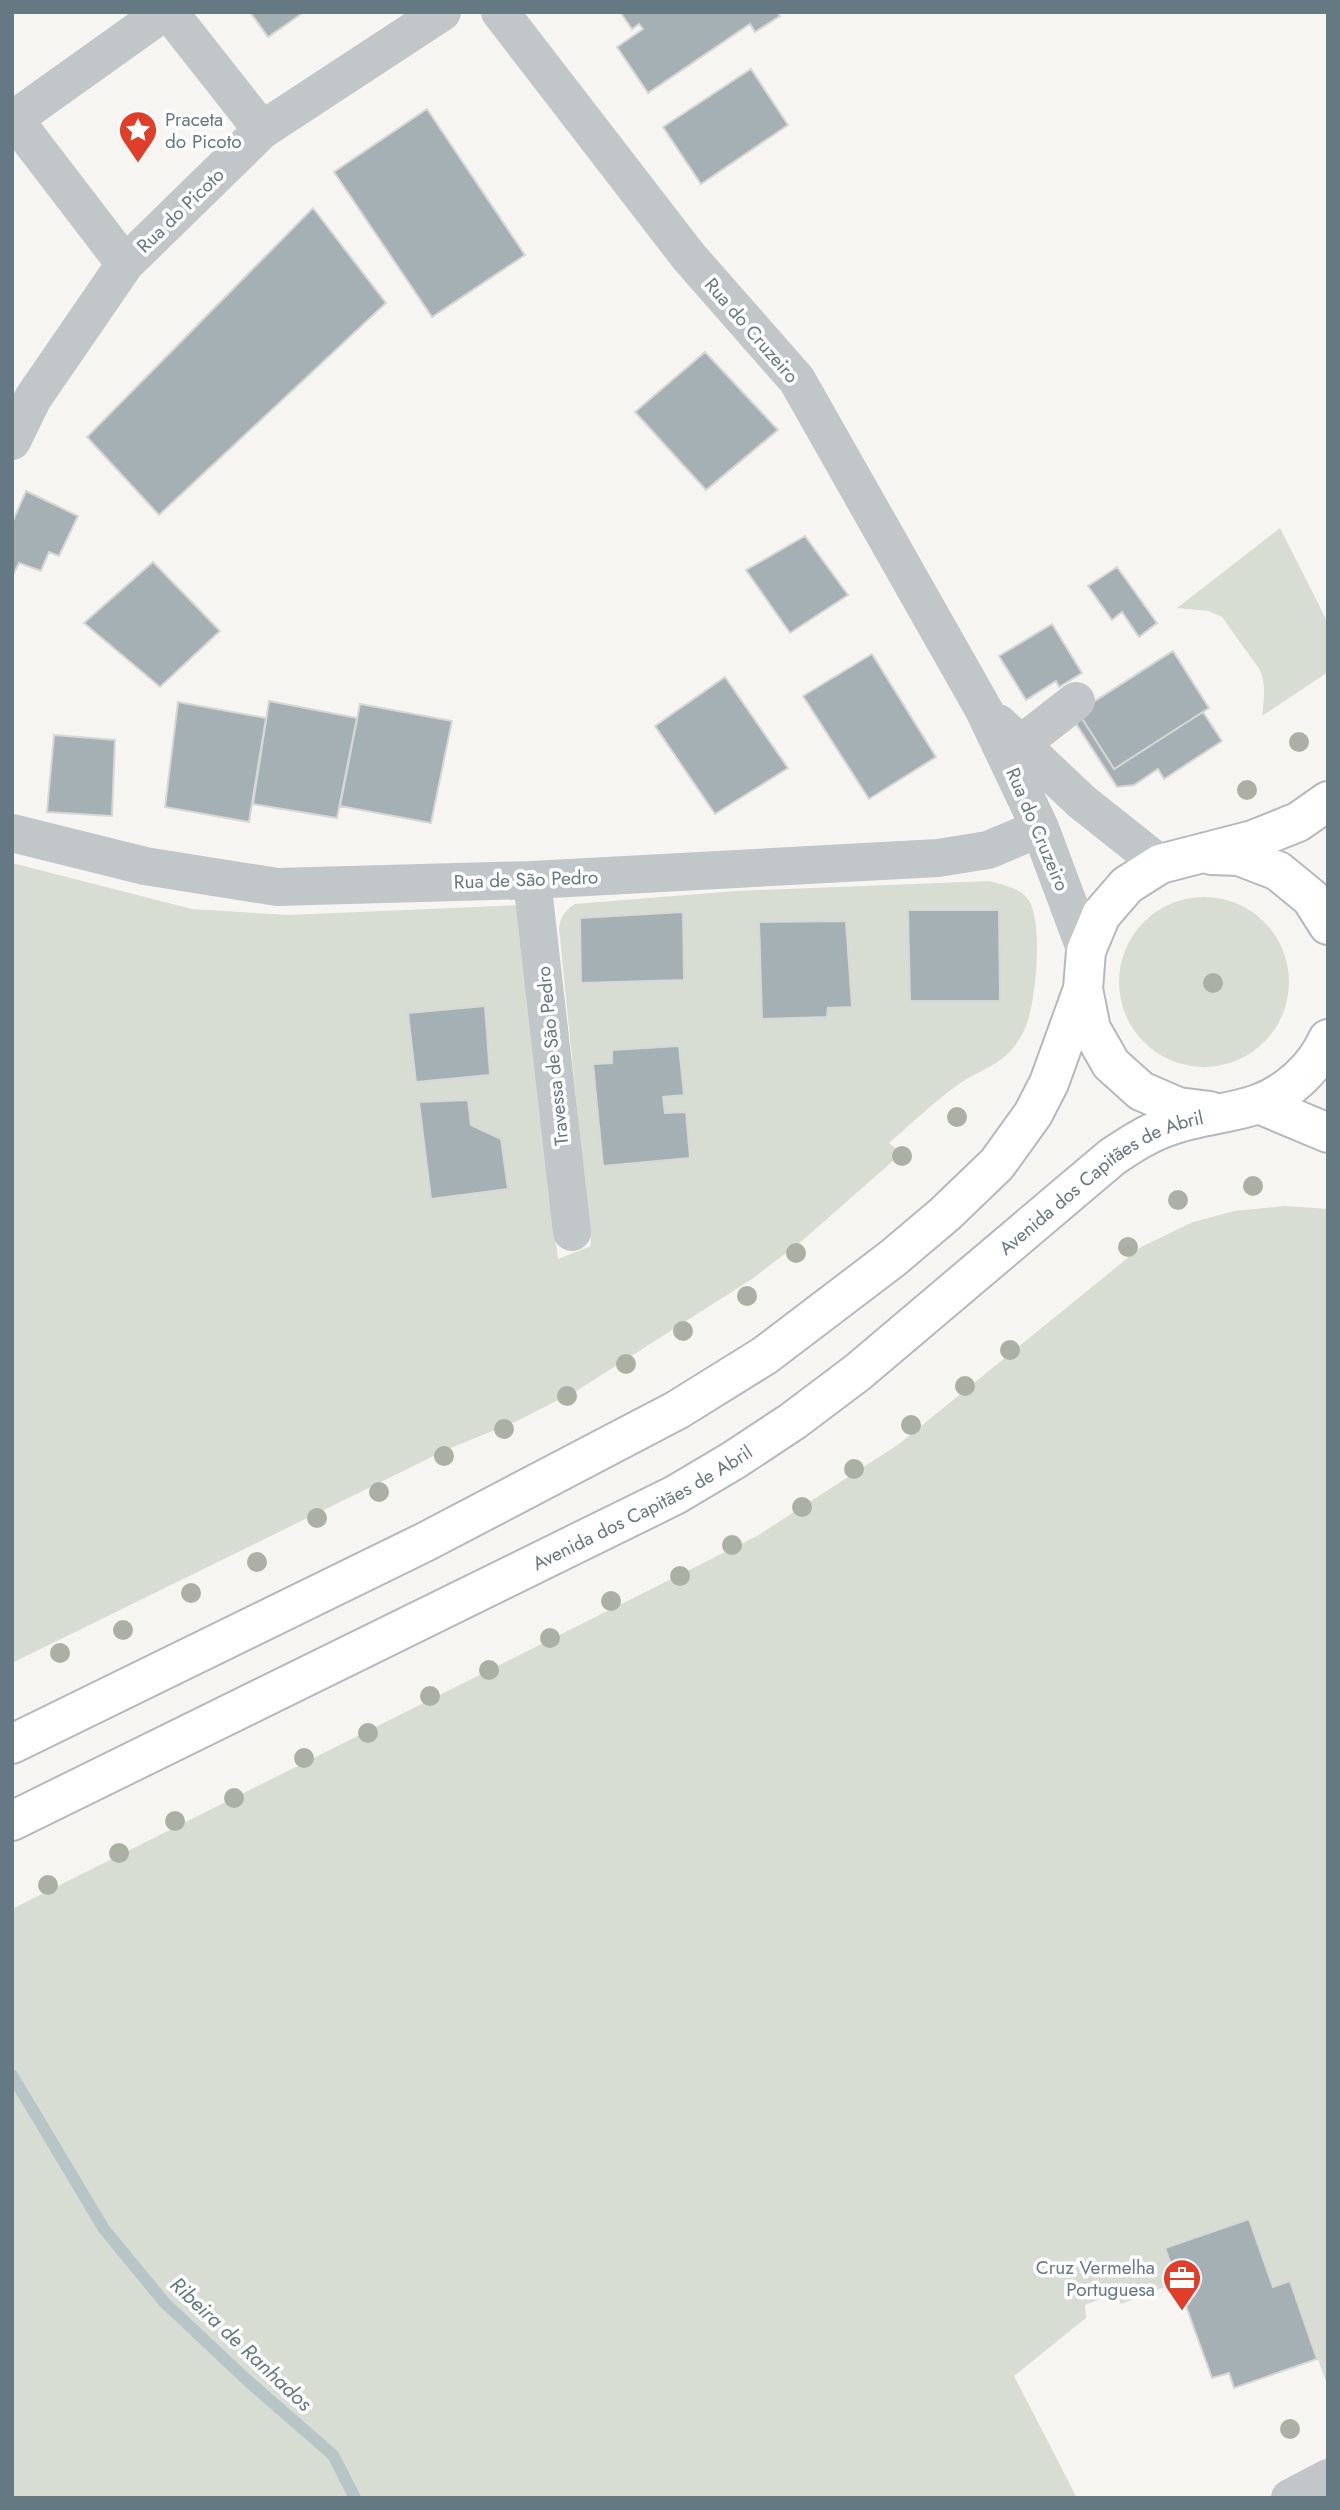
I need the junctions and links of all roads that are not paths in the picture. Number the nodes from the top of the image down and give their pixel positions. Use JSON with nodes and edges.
{"nodes":[{"id":1,"x":164,"y":12,"type":"edge"},
{"id":2,"x":169,"y":12,"type":"edge"},
{"id":3,"x":442,"y":12,"type":"edge"},
{"id":4,"x":500,"y":12,"type":"edge"},
{"id":5,"x":262,"y":130,"type":"junction"},
{"id":6,"x":125,"y":264,"type":"junction"},
{"id":7,"x":12,"y":441,"type":"edge"},
{"id":8,"x":1076,"y":701,"type":"dead end"},
{"id":9,"x":984,"y":710,"type":"junction"},
{"id":10,"x":1021,"y":744,"type":"junction"},
{"id":11,"x":1328,"y":800,"type":"edge"},
{"id":12,"x":1040,"y":828,"type":"junction"},
{"id":13,"x":12,"y":833,"type":"edge"},
{"id":14,"x":1197,"y":854,"type":"junction"},
{"id":15,"x":1160,"y":864,"type":"junction"},
{"id":16,"x":532,"y":880,"type":"junction"},
{"id":17,"x":1328,"y":925,"type":"edge"},
{"id":18,"x":1086,"y":951,"type":"junction"},
{"id":19,"x":1083,"y":989,"type":"junction"},
{"id":20,"x":1328,"y":1039,"type":"edge"},
{"id":21,"x":1259,"y":1104,"type":"junction"},
{"id":22,"x":1218,"y":1112,"type":"junction"},
{"id":23,"x":1328,"y":1133,"type":"edge"},
{"id":24,"x":572,"y":1231,"type":"dead end"},
{"id":25,"x":12,"y":1744,"type":"edge"},
{"id":26,"x":12,"y":1821,"type":"edge"},
{"id":27,"x":1328,"y":2478,"type":"edge"},
{"id":28,"x":1290,"y":2498,"type":"edge"}],
"edges":[{"from":1,"to":6,"type":"street"},
{"from":2,"to":5,"type":"street"},
{"from":3,"to":5,"type":"street","name":"Rua do Picoto"},
{"from":4,"to":9,"type":"street","name":"Rua do Cruzeiro"},
{"from":5,"to":6,"type":"street","name":"Rua do Picoto"},
{"from":6,"to":7,"type":"street","name":"Rua do Picoto"},
{"from":8,"to":10,"type":"street"},
{"from":9,"to":10,"type":"street","name":"Rua do Cruzeiro"},
{"from":9,"to":12,"type":"street","name":"Rua do Cruzeiro"},
{"from":10,"to":15,"type":"street","name":"Rua do Cruzeiro"},
{"from":11,"to":14,"type":"main road","name":"Avenida dos Capitães de Abril"},
{"from":12,"to":16,"type":"street","name":"Rua de São Pedro"},
{"from":12,"to":18,"type":"street","name":"Rua do Cruzeiro"},
{"from":13,"to":16,"type":"street","name":"Rua de São Pedro"},
{"from":14,"to":15,"type":"main road","name":"Avenida dos Capitães de Abril"},
{"from":14,"to":17,"type":"main road","name":"Avenida dos Capitães de Abril"},
{"from":15,"to":18,"type":"main road","name":"Avenida dos Capitães de Abril"},
{"from":16,"to":24,"type":"street","name":"Travessa de São Pedro"},
{"from":18,"to":19,"type":"main road","name":"Avenida dos Capitães de Abril"},
{"from":19,"to":22,"type":"main road","name":"Avenida dos Capitães de Abril"},
{"from":19,"to":25,"type":"main road","name":"Avenida dos Capitães de Abril"},
{"from":20,"to":21,"type":"main road","name":"Avenida dos Capitães de Abril"},
{"from":21,"to":22,"type":"main road","name":"Avenida dos Capitães de Abril"},
{"from":21,"to":23,"type":"main road"},
{"from":22,"to":26,"type":"main road","name":"Avenida dos Capitães de Abril"},
{"from":27,"to":28,"type":"street"}]}
